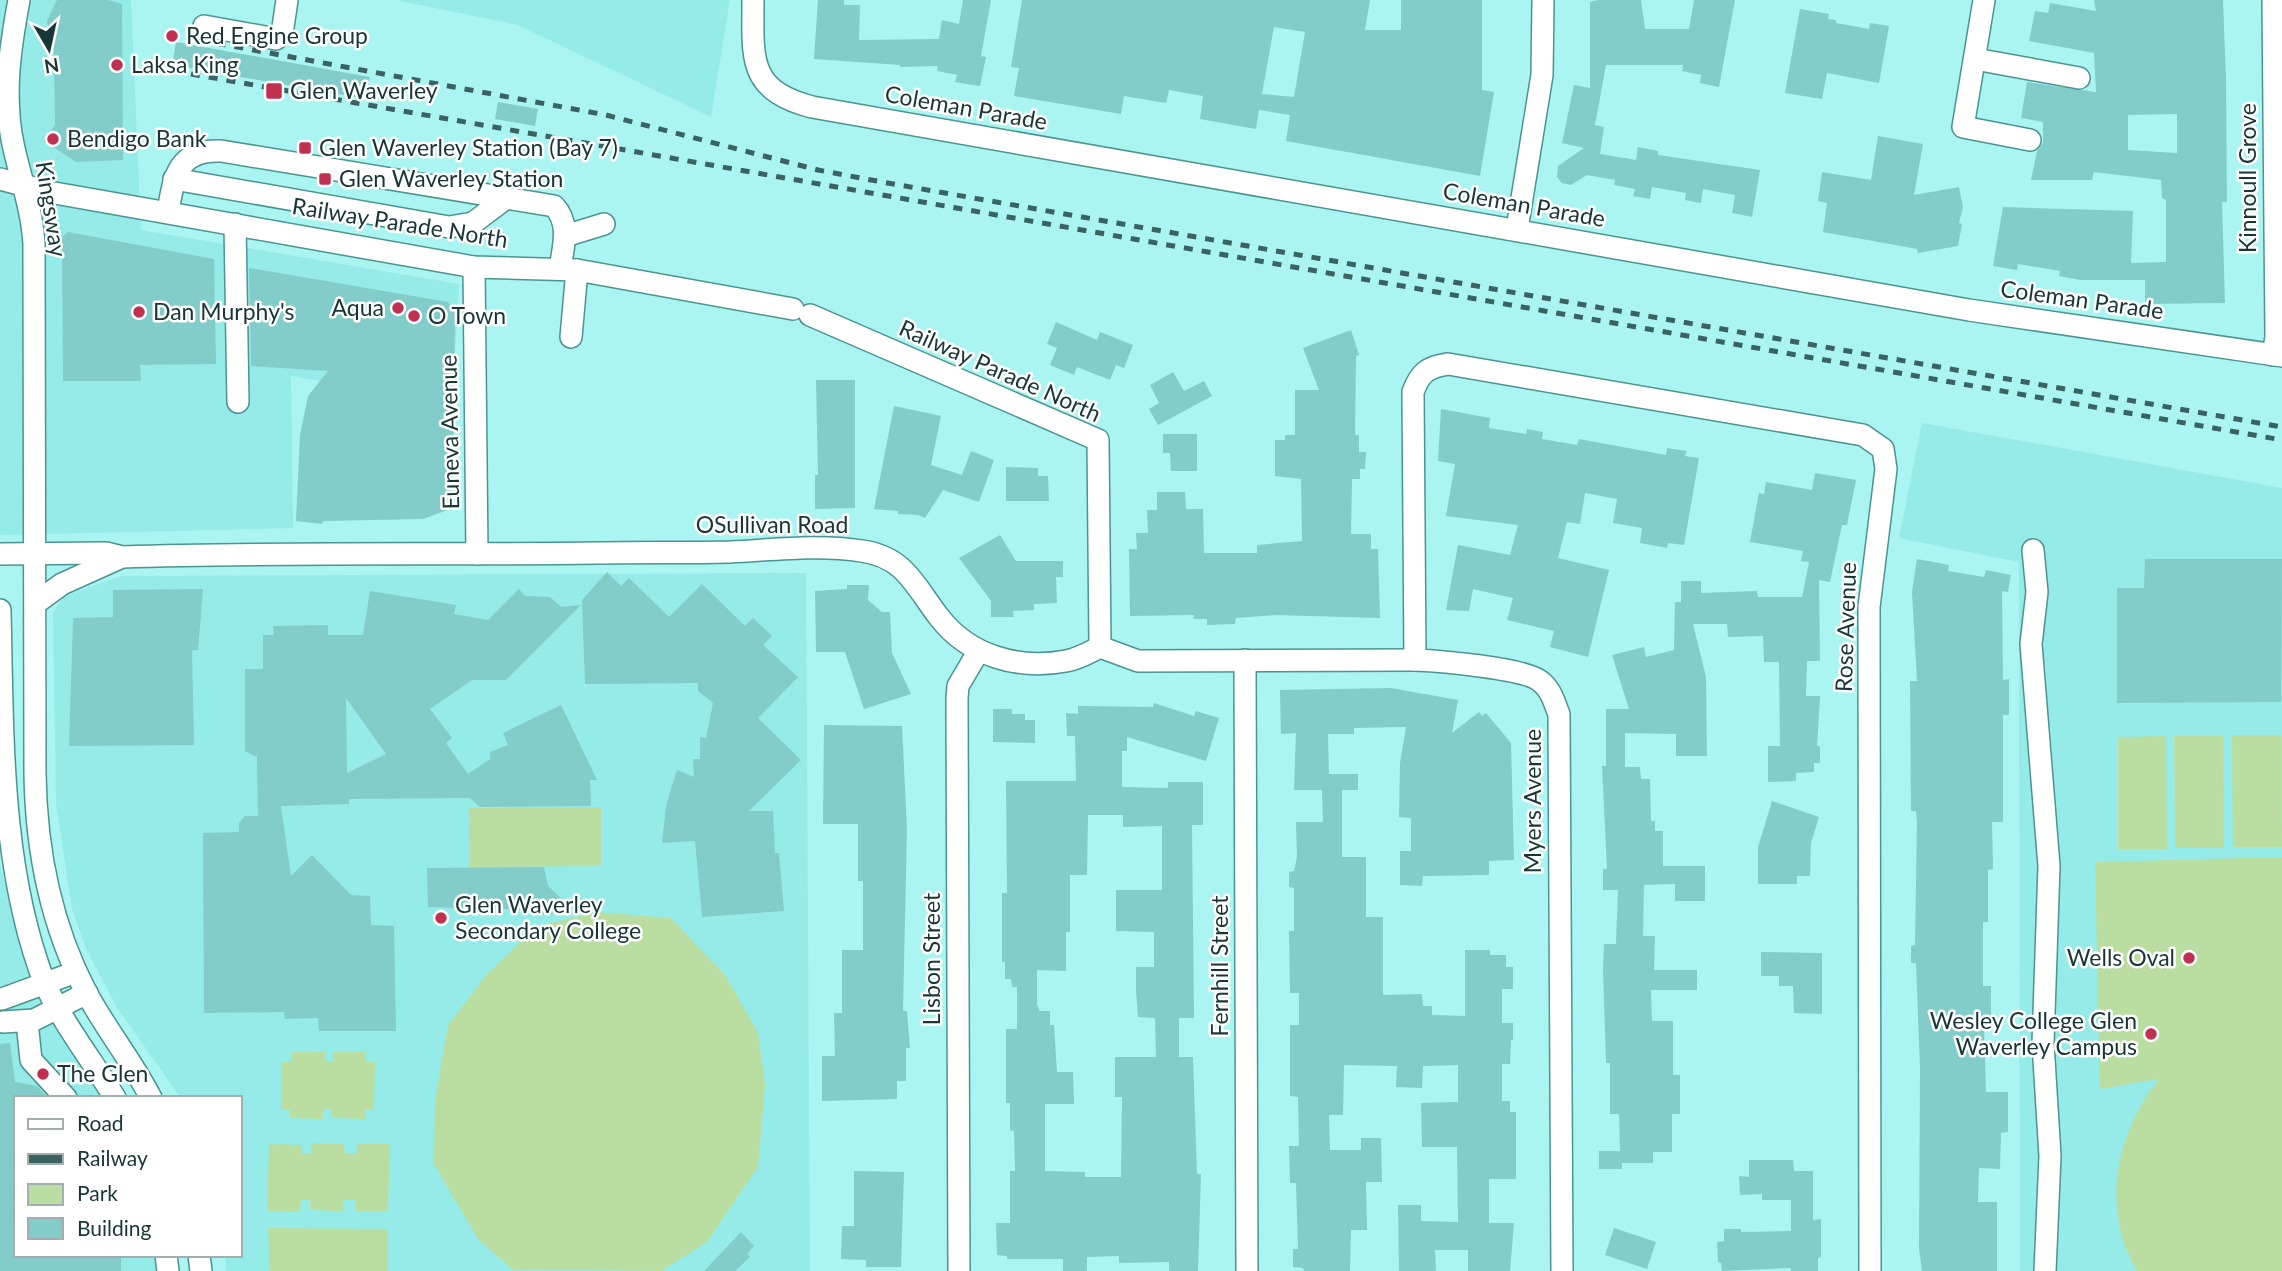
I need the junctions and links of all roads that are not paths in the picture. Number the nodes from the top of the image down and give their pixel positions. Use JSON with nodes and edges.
{"nodes":[{"id":1,"x":19,"y":0,"type":"edge"},
{"id":2,"x":287,"y":0,"type":"edge"},
{"id":3,"x":753,"y":0,"type":"edge"},
{"id":4,"x":1544,"y":0,"type":"edge"},
{"id":5,"x":1984,"y":0,"type":"edge"},
{"id":6,"x":2273,"y":0,"type":"edge"},
{"id":7,"x":204,"y":26,"type":"dead end"},
{"id":8,"x":1975,"y":59,"type":"junction"},
{"id":9,"x":2079,"y":78,"type":"dead end"},
{"id":10,"x":2030,"y":140,"type":"dead end"},
{"id":11,"x":0,"y":179,"type":"edge"},
{"id":12,"x":174,"y":179,"type":"junction"},
{"id":13,"x":24,"y":186,"type":"junction"},
{"id":14,"x":505,"y":199,"type":"junction"},
{"id":15,"x":168,"y":212,"type":"junction"},
{"id":16,"x":235,"y":223,"type":"junction"},
{"id":17,"x":604,"y":224,"type":"dead end"},
{"id":18,"x":1517,"y":229,"type":"junction"},
{"id":19,"x":565,"y":236,"type":"junction"},
{"id":20,"x":474,"y":267,"type":"junction"},
{"id":21,"x":569,"y":270,"type":"junction"},
{"id":22,"x":571,"y":337,"type":"dead end"},
{"id":23,"x":2278,"y":355,"type":"edge"},
{"id":24,"x":238,"y":402,"type":"dead end"},
{"id":25,"x":2033,"y":550,"type":"dead end"},
{"id":26,"x":35,"y":553,"type":"junction"},
{"id":27,"x":0,"y":554,"type":"edge"},
{"id":28,"x":477,"y":554,"type":"junction"},
{"id":29,"x":122,"y":557,"type":"junction"},
{"id":30,"x":36,"y":603,"type":"junction"},
{"id":31,"x":0,"y":610,"type":"edge"},
{"id":32,"x":1100,"y":648,"type":"junction"},
{"id":33,"x":978,"y":652,"type":"junction"},
{"id":34,"x":1245,"y":660,"type":"junction"},
{"id":35,"x":1415,"y":660,"type":"junction"},
{"id":36,"x":76,"y":972,"type":"junction"},
{"id":37,"x":45,"y":985,"type":"junction"},
{"id":38,"x":87,"y":993,"type":"junction"},
{"id":39,"x":2,"y":999,"type":"dead end"},
{"id":40,"x":58,"y":1009,"type":"junction"},
{"id":41,"x":3,"y":1022,"type":"dead end"},
{"id":42,"x":27,"y":1022,"type":"junction"},
{"id":43,"x":65,"y":1096,"type":"edge"},
{"id":44,"x":114,"y":1096,"type":"edge"},
{"id":45,"x":150,"y":1096,"type":"edge"},
{"id":46,"x":959,"y":1271,"type":"edge"},
{"id":47,"x":1247,"y":1271,"type":"edge"},
{"id":48,"x":1562,"y":1271,"type":"edge"},
{"id":49,"x":1870,"y":1271,"type":"edge"},
{"id":50,"x":2045,"y":1271,"type":"edge"}],
"edges":[{"from":1,"to":13,"type":"street","name":"Kingsway"},
{"from":2,"to":7,"type":"street"},
{"from":3,"to":18,"type":"street","name":"Coleman Parade"},
{"from":4,"to":18,"type":"street"},
{"from":5,"to":8,"type":"street"},
{"from":6,"to":23,"type":"street","name":"Kinnoull Grove"},
{"from":8,"to":9,"type":"street"},
{"from":8,"to":10,"type":"street"},
{"from":11,"to":13,"type":"street","name":"Railway Parade North"},
{"from":12,"to":14,"type":"street"},
{"from":12,"to":14,"type":"street"},
{"from":12,"to":15,"type":"street"},
{"from":13,"to":15,"type":"street","name":"Railway Parade North"},
{"from":13,"to":26,"type":"street","name":"Kingsway"},
{"from":14,"to":19,"type":"street"},
{"from":15,"to":16,"type":"street","name":"Railway Parade North"},
{"from":16,"to":20,"type":"street","name":"Railway Parade North"},
{"from":16,"to":24,"type":"street"},
{"from":17,"to":19,"type":"street"},
{"from":18,"to":23,"type":"street","name":"Coleman Parade"},
{"from":19,"to":21,"type":"street"},
{"from":20,"to":21,"type":"street","name":"Railway Parade North"},
{"from":20,"to":28,"type":"street","name":"Euneva Avenue"},
{"from":21,"to":22,"type":"street"},
{"from":21,"to":32,"type":"street","name":"Railway Parade North"},
{"from":25,"to":50,"type":"street"},
{"from":26,"to":27,"type":"street","name":"OSullivan Road"},
{"from":26,"to":29,"type":"street","name":"OSullivan Road"},
{"from":26,"to":30,"type":"street","name":"Kingsway"},
{"from":28,"to":29,"type":"street","name":"OSullivan Road"},
{"from":28,"to":33,"type":"street","name":"OSullivan Road"},
{"from":29,"to":30,"type":"street","name":"OSullivan Road"},
{"from":30,"to":36,"type":"street","name":"Kingsway"},
{"from":31,"to":37,"type":"street"},
{"from":32,"to":33,"type":"street","name":"OSullivan Road"},
{"from":32,"to":34,"type":"street"},
{"from":33,"to":46,"type":"street","name":"Lisbon Street"},
{"from":34,"to":35,"type":"street"},
{"from":34,"to":47,"type":"street","name":"Fernhill Street"},
{"from":35,"to":48,"type":"street","name":"Myers Avenue"},
{"from":35,"to":49,"type":"street","name":"Rose Avenue"},
{"from":36,"to":37,"type":"street"},
{"from":36,"to":38,"type":"street","name":"Kingsway"},
{"from":37,"to":39,"type":"street"},
{"from":37,"to":40,"type":"street"},
{"from":38,"to":40,"type":"street"},
{"from":38,"to":45,"type":"street","name":"Kingsway"},
{"from":40,"to":42,"type":"street"},
{"from":40,"to":44,"type":"street"},
{"from":41,"to":42,"type":"street"},
{"from":42,"to":43,"type":"street"}]}
